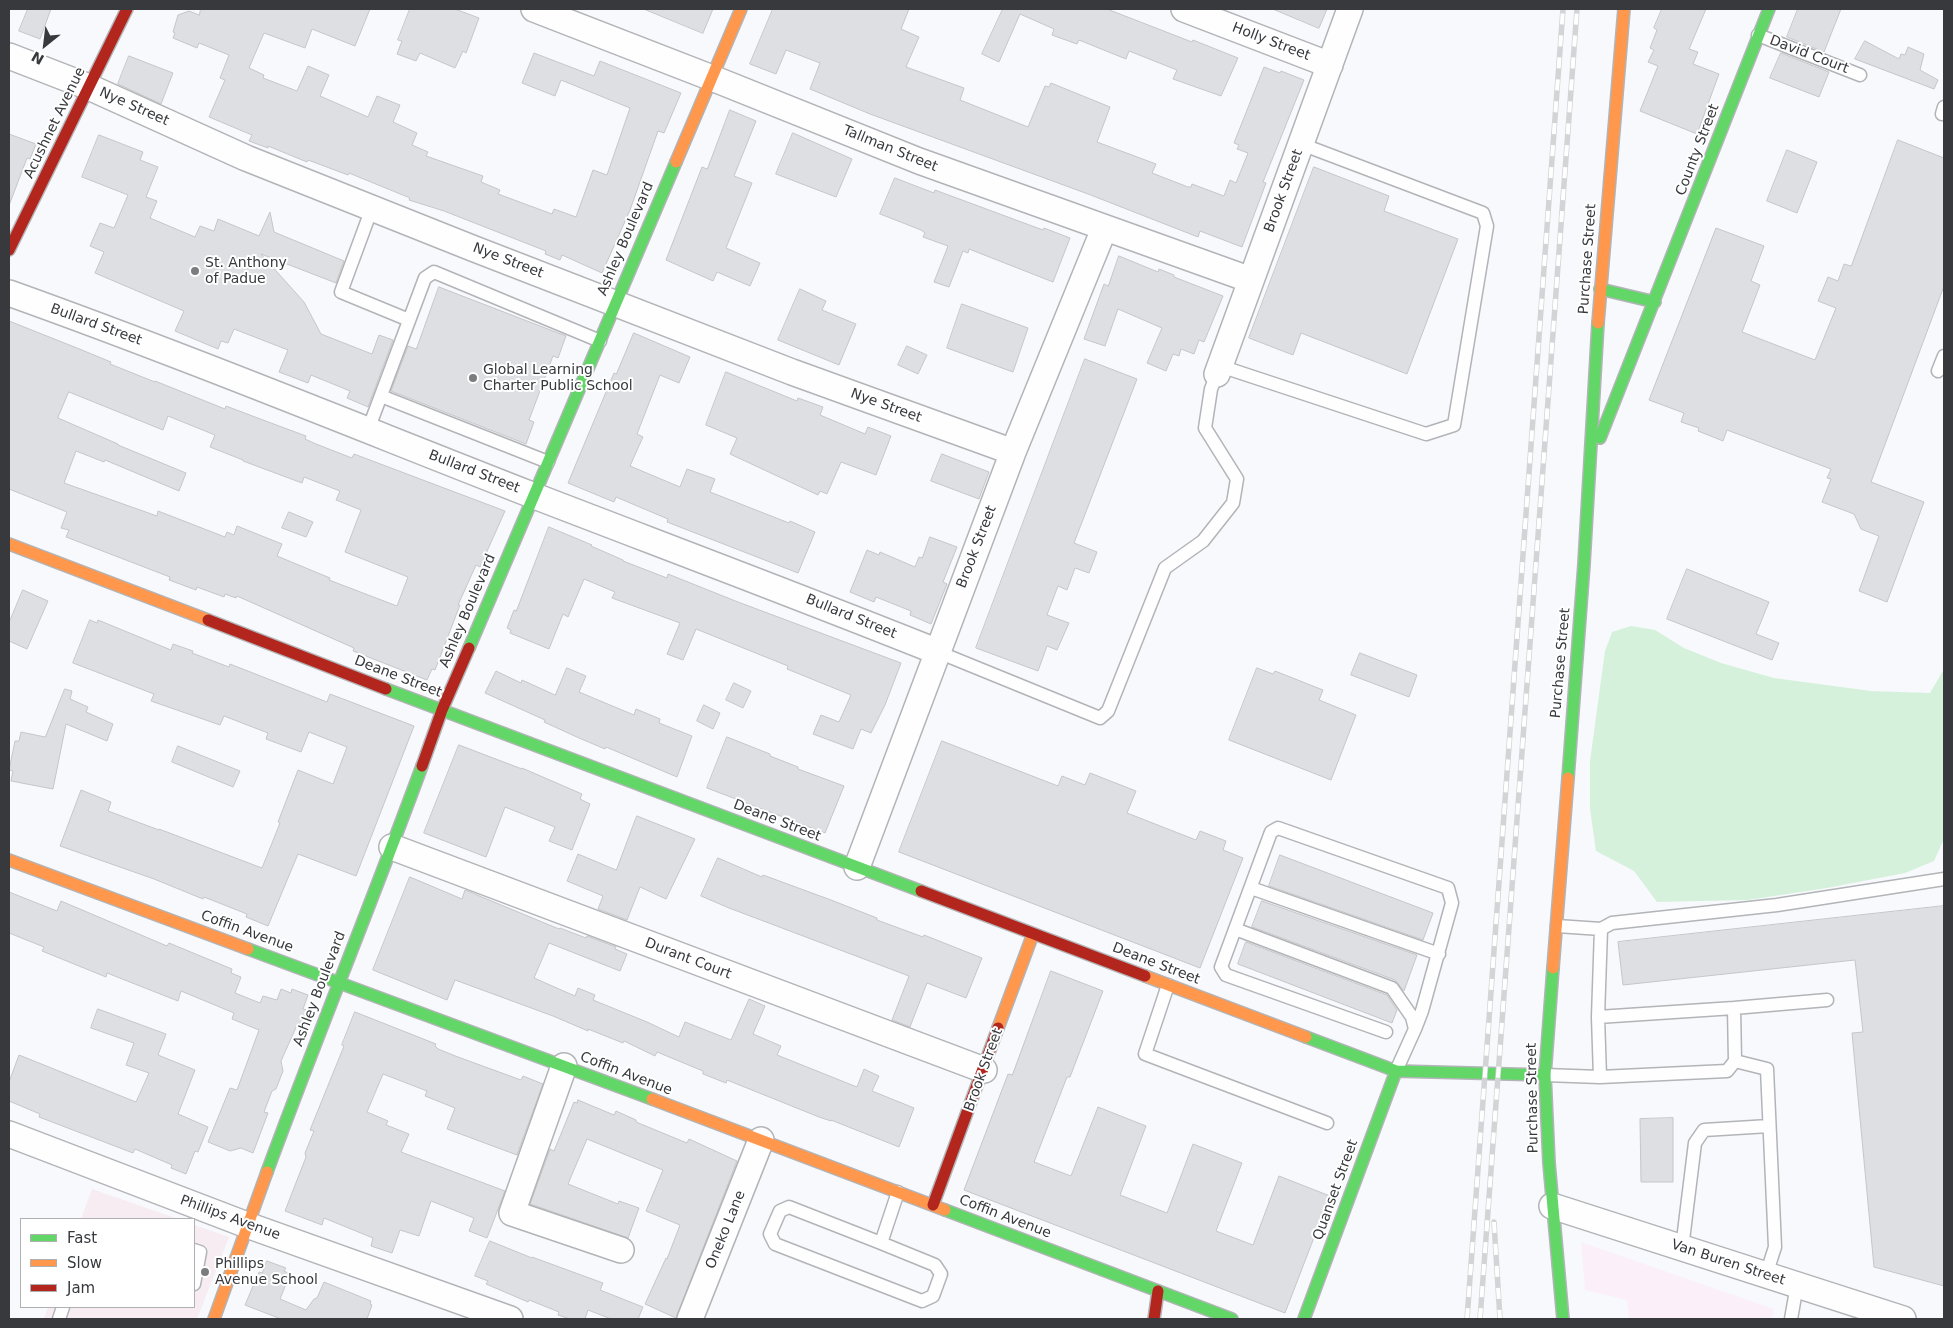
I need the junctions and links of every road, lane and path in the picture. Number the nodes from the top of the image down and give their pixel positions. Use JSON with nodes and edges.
{"nodes":[{"id":1,"x":127,"y":9,"type":"edge"},
{"id":2,"x":534,"y":9,"type":"edge"},
{"id":3,"x":741,"y":9,"type":"edge"},
{"id":4,"x":1184,"y":9,"type":"edge"},
{"id":5,"x":1350,"y":9,"type":"edge"},
{"id":6,"x":1624,"y":9,"type":"edge"},
{"id":7,"x":1769,"y":9,"type":"edge"},
{"id":8,"x":1758,"y":35,"type":"junction"},
{"id":9,"x":9,"y":56,"type":"edge"},
{"id":10,"x":1330,"y":65,"type":"junction"},
{"id":11,"x":1860,"y":75,"type":"dead end"},
{"id":12,"x":712,"y":78,"type":"junction"},
{"id":13,"x":89,"y":87,"type":"junction"},
{"id":14,"x":1301,"y":144,"type":"junction"},
{"id":15,"x":372,"y":208,"type":"junction"},
{"id":16,"x":14,"y":228,"type":"edge"},
{"id":17,"x":1104,"y":229,"type":"junction"},
{"id":18,"x":9,"y":250,"type":"edge"},
{"id":19,"x":1251,"y":280,"type":"junction"},
{"id":20,"x":1600,"y":289,"type":"junction"},
{"id":21,"x":9,"y":293,"type":"edge"},
{"id":22,"x":616,"y":302,"type":"junction"},
{"id":23,"x":1655,"y":302,"type":"junction"},
{"id":24,"x":409,"y":320,"type":"junction"},
{"id":25,"x":600,"y":341,"type":"junction"},
{"id":26,"x":1944,"y":356,"type":"edge"},
{"id":27,"x":1219,"y":370,"type":"junction"},
{"id":28,"x":1938,"y":371,"type":"dead end"},
{"id":29,"x":381,"y":396,"type":"junction"},
{"id":30,"x":368,"y":430,"type":"junction"},
{"id":31,"x":1013,"y":452,"type":"junction"},
{"id":32,"x":1591,"y":461,"type":"junction"},
{"id":33,"x":548,"y":462,"type":"junction"},
{"id":34,"x":534,"y":495,"type":"junction"},
{"id":35,"x":9,"y":544,"type":"edge"},
{"id":36,"x":938,"y":652,"type":"junction"},
{"id":37,"x":442,"y":710,"type":"junction"},
{"id":38,"x":392,"y":847,"type":"junction"},
{"id":39,"x":9,"y":860,"type":"edge"},
{"id":40,"x":857,"y":867,"type":"junction"},
{"id":41,"x":1944,"y":879,"type":"edge"},
{"id":42,"x":1251,"y":888,"type":"junction"},
{"id":43,"x":1557,"y":926,"type":"junction"},
{"id":44,"x":1235,"y":929,"type":"junction"},
{"id":45,"x":1601,"y":929,"type":"junction"},
{"id":46,"x":1033,"y":934,"type":"junction"},
{"id":47,"x":1439,"y":954,"type":"junction"},
{"id":48,"x":338,"y":982,"type":"junction"},
{"id":49,"x":1168,"y":985,"type":"junction"},
{"id":50,"x":1827,"y":1000,"type":"dead end"},
{"id":51,"x":1734,"y":1008,"type":"junction"},
{"id":52,"x":1598,"y":1016,"type":"junction"},
{"id":53,"x":1415,"y":1030,"type":"junction"},
{"id":54,"x":1386,"y":1032,"type":"dead end"},
{"id":55,"x":1735,"y":1061,"type":"junction"},
{"id":56,"x":564,"y":1066,"type":"junction"},
{"id":57,"x":984,"y":1070,"type":"junction"},
{"id":58,"x":1396,"y":1071,"type":"junction"},
{"id":59,"x":1545,"y":1075,"type":"junction"},
{"id":60,"x":1600,"y":1077,"type":"junction"},
{"id":61,"x":1327,"y":1123,"type":"dead end"},
{"id":62,"x":1770,"y":1126,"type":"junction"},
{"id":63,"x":9,"y":1134,"type":"edge"},
{"id":64,"x":761,"y":1140,"type":"junction"},
{"id":65,"x":898,"y":1192,"type":"junction"},
{"id":66,"x":933,"y":1205,"type":"junction"},
{"id":67,"x":1552,"y":1206,"type":"junction"},
{"id":68,"x":247,"y":1225,"type":"junction"},
{"id":69,"x":881,"y":1243,"type":"junction"},
{"id":70,"x":1682,"y":1248,"type":"junction"},
{"id":71,"x":195,"y":1250,"type":"edge"},
{"id":72,"x":621,"y":1250,"type":"dead end"},
{"id":73,"x":1766,"y":1275,"type":"junction"},
{"id":74,"x":195,"y":1279,"type":"edge"},
{"id":75,"x":1797,"y":1285,"type":"junction"},
{"id":76,"x":1158,"y":1291,"type":"junction"},
{"id":77,"x":214,"y":1319,"type":"edge"},
{"id":78,"x":510,"y":1319,"type":"edge"},
{"id":79,"x":690,"y":1319,"type":"edge"},
{"id":80,"x":1154,"y":1319,"type":"edge"},
{"id":81,"x":1232,"y":1319,"type":"edge"},
{"id":82,"x":1304,"y":1319,"type":"edge"},
{"id":83,"x":1564,"y":1319,"type":"edge"},
{"id":84,"x":1791,"y":1319,"type":"edge"},
{"id":85,"x":1903,"y":1319,"type":"edge"}],
"edges":[{"from":1,"to":13,"type":"main road","name":"Acushnet Avenue"},
{"from":2,"to":12,"type":"street","name":"Tallman Street"},
{"from":3,"to":12,"type":"main road","name":"Ashley Boulevard"},
{"from":4,"to":10,"type":"street","name":"Holly Street"},
{"from":5,"to":10,"type":"street","name":"Brook Street"},
{"from":6,"to":20,"type":"main road","name":"Purchase Street"},
{"from":7,"to":8,"type":"main road","name":"County Street"},
{"from":8,"to":11,"type":"lane","name":"David Court"},
{"from":8,"to":23,"type":"main road","name":"County Street"},
{"from":9,"to":13,"type":"street","name":"Nye Street"},
{"from":10,"to":14,"type":"street","name":"Brook Street"},
{"from":12,"to":17,"type":"street","name":"Tallman Street"},
{"from":12,"to":22,"type":"main road","name":"Ashley Boulevard"},
{"from":13,"to":15,"type":"street","name":"Nye Street"},
{"from":13,"to":16,"type":"main road","name":"Acushnet Avenue"},
{"from":14,"to":19,"type":"street","name":"Brook Street"},
{"from":14,"to":27,"type":"lane"},
{"from":15,"to":22,"type":"street","name":"Nye Street"},
{"from":15,"to":24,"type":"lane"},
{"from":16,"to":18,"type":"main road","name":"Acushnet Avenue"},
{"from":17,"to":19,"type":"street","name":"Tallman Street"},
{"from":17,"to":31,"type":"street","name":"Brook Street"},
{"from":19,"to":27,"type":"street","name":"Brook Street"},
{"from":20,"to":23,"type":"main road"},
{"from":20,"to":32,"type":"main road","name":"Purchase Street"},
{"from":21,"to":30,"type":"street","name":"Bullard Street"},
{"from":22,"to":25,"type":"main road","name":"Ashley Boulevard"},
{"from":22,"to":31,"type":"street","name":"Nye Street"},
{"from":23,"to":32,"type":"main road","name":"County Street"},
{"from":24,"to":25,"type":"lane"},
{"from":24,"to":29,"type":"lane"},
{"from":25,"to":33,"type":"main road","name":"Ashley Boulevard"},
{"from":26,"to":28,"type":"lane"},
{"from":27,"to":36,"type":"lane"},
{"from":29,"to":30,"type":"lane"},
{"from":29,"to":33,"type":"lane"},
{"from":30,"to":34,"type":"street","name":"Bullard Street"},
{"from":31,"to":36,"type":"street","name":"Brook Street"},
{"from":32,"to":43,"type":"main road","name":"Purchase Street"},
{"from":33,"to":34,"type":"main road","name":"Ashley Boulevard"},
{"from":34,"to":36,"type":"street","name":"Bullard Street"},
{"from":34,"to":37,"type":"main road","name":"Ashley Boulevard"},
{"from":35,"to":37,"type":"main road","name":"Deane Street"},
{"from":36,"to":40,"type":"street","name":"Brook Street"},
{"from":37,"to":38,"type":"main road","name":"Ashley Boulevard"},
{"from":37,"to":40,"type":"main road","name":"Deane Street"},
{"from":38,"to":48,"type":"main road","name":"Ashley Boulevard"},
{"from":38,"to":57,"type":"street","name":"Durant Court"},
{"from":39,"to":48,"type":"main road","name":"Coffin Avenue"},
{"from":40,"to":46,"type":"main road","name":"Deane Street"},
{"from":41,"to":45,"type":"lane"},
{"from":42,"to":44,"type":"lane"},
{"from":42,"to":47,"type":"lane"},
{"from":42,"to":47,"type":"lane"},
{"from":43,"to":45,"type":"lane"},
{"from":43,"to":59,"type":"main road","name":"Purchase Street"},
{"from":44,"to":53,"type":"lane"},
{"from":44,"to":54,"type":"lane"},
{"from":45,"to":52,"type":"lane"},
{"from":46,"to":49,"type":"main road","name":"Deane Street"},
{"from":46,"to":57,"type":"main road","name":"Brook Street"},
{"from":47,"to":53,"type":"lane"},
{"from":48,"to":56,"type":"main road","name":"Coffin Avenue"},
{"from":48,"to":68,"type":"main road","name":"Ashley Boulevard"},
{"from":49,"to":58,"type":"main road","name":"Deane Street"},
{"from":49,"to":61,"type":"lane"},
{"from":50,"to":51,"type":"lane"},
{"from":51,"to":52,"type":"lane"},
{"from":51,"to":55,"type":"lane"},
{"from":52,"to":60,"type":"lane"},
{"from":53,"to":58,"type":"lane"},
{"from":55,"to":60,"type":"lane"},
{"from":55,"to":62,"type":"lane"},
{"from":56,"to":64,"type":"main road","name":"Coffin Avenue"},
{"from":56,"to":72,"type":"street"},
{"from":57,"to":66,"type":"main road","name":"Brook Street"},
{"from":58,"to":59,"type":"main road","name":"Deane Street"},
{"from":58,"to":82,"type":"main road","name":"Quanset Street"},
{"from":59,"to":60,"type":"lane"},
{"from":59,"to":67,"type":"main road","name":"Purchase Street"},
{"from":62,"to":70,"type":"lane"},
{"from":62,"to":73,"type":"lane"},
{"from":63,"to":68,"type":"street","name":"Phillips Avenue"},
{"from":64,"to":65,"type":"main road","name":"Coffin Avenue"},
{"from":64,"to":79,"type":"street","name":"Oneko Lane"},
{"from":65,"to":66,"type":"main road","name":"Coffin Avenue"},
{"from":65,"to":69,"type":"lane"},
{"from":66,"to":76,"type":"main road","name":"Coffin Avenue"},
{"from":67,"to":70,"type":"street","name":"Van Buren Street"},
{"from":67,"to":83,"type":"main road","name":"Purchase Street"},
{"from":68,"to":77,"type":"main road","name":"Ashley Boulevard"},
{"from":68,"to":78,"type":"street","name":"Phillips Avenue"},
{"from":69,"to":69,"type":"lane"},
{"from":70,"to":73,"type":"street","name":"Van Buren Street"},
{"from":71,"to":74,"type":"lane"},
{"from":73,"to":75,"type":"street","name":"Van Buren Street"},
{"from":75,"to":84,"type":"lane"},
{"from":75,"to":85,"type":"street","name":"Van Buren Street"},
{"from":76,"to":80,"type":"main road"},
{"from":76,"to":81,"type":"main road","name":"Coffin Avenue"}]}
